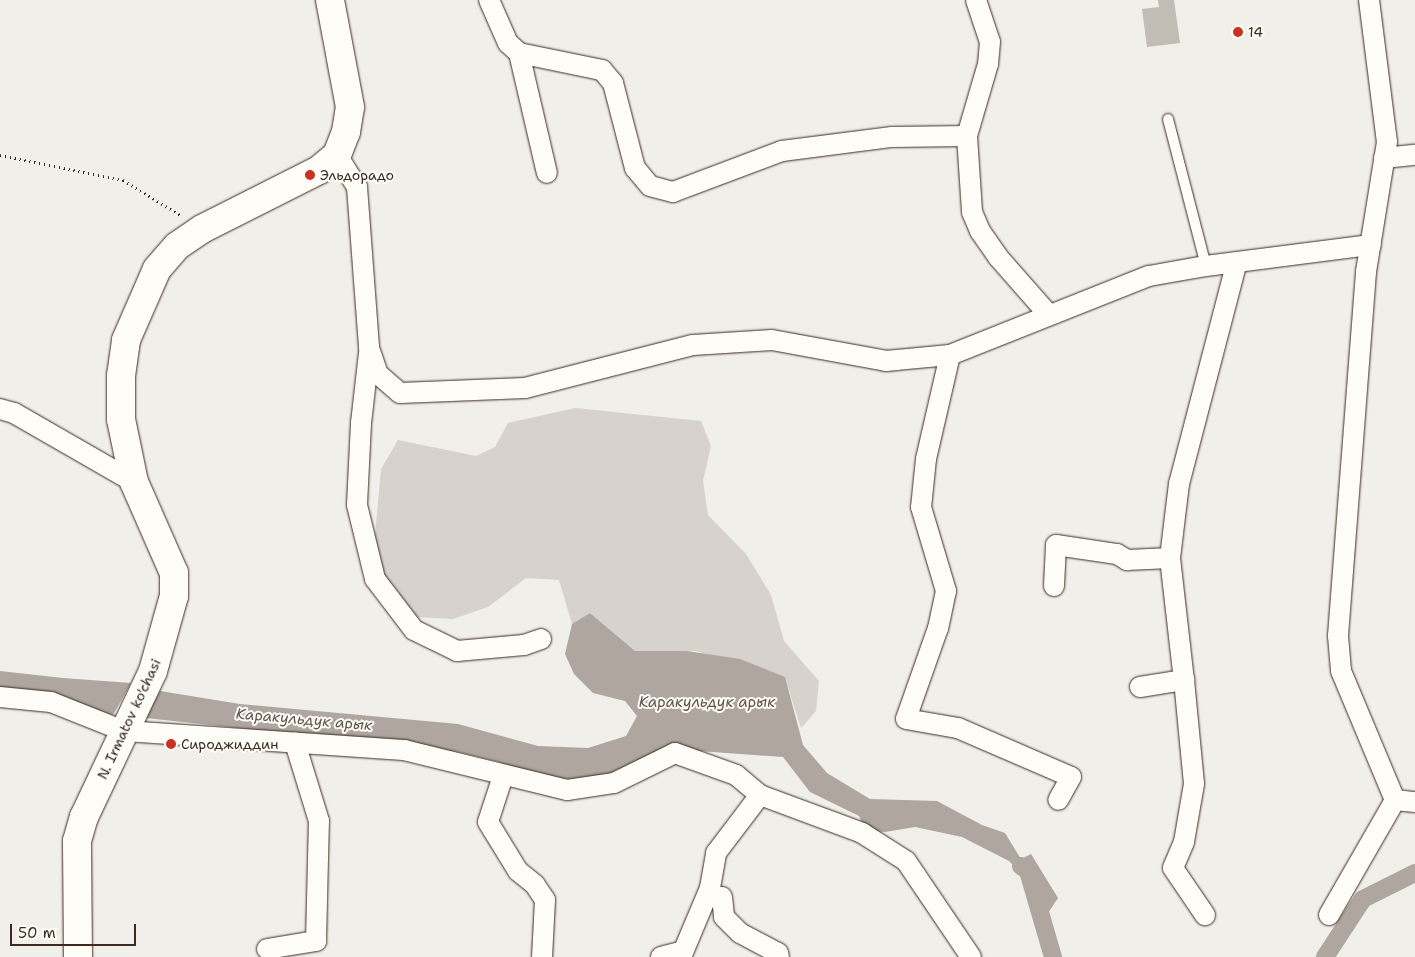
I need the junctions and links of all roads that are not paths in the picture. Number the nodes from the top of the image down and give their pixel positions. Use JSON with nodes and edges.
{"nodes":[{"id":1,"x":330,"y":0,"type":"edge"},
{"id":2,"x":489,"y":0,"type":"edge"},
{"id":3,"x":976,"y":0,"type":"edge"},
{"id":4,"x":1369,"y":0,"type":"edge"},
{"id":5,"x":519,"y":53,"type":"junction"},
{"id":6,"x":1168,"y":119,"type":"dead end"},
{"id":7,"x":967,"y":136,"type":"junction"},
{"id":8,"x":337,"y":155,"type":"junction"},
{"id":9,"x":1415,"y":155,"type":"edge"},
{"id":10,"x":1384,"y":158,"type":"junction"},
{"id":11,"x":547,"y":173,"type":"dead end"},
{"id":12,"x":1371,"y":245,"type":"junction"},
{"id":13,"x":1237,"y":262,"type":"junction"},
{"id":14,"x":1206,"y":266,"type":"junction"},
{"id":15,"x":1048,"y":314,"type":"junction"},
{"id":16,"x":369,"y":348,"type":"junction"},
{"id":17,"x":950,"y":355,"type":"junction"},
{"id":18,"x":0,"y":409,"type":"edge"},
{"id":19,"x":134,"y":482,"type":"junction"},
{"id":20,"x":1170,"y":558,"type":"junction"},
{"id":21,"x":1054,"y":586,"type":"dead end"},
{"id":22,"x":541,"y":639,"type":"dead end"},
{"id":23,"x":1184,"y":680,"type":"junction"},
{"id":24,"x":1140,"y":687,"type":"dead end"},
{"id":25,"x":0,"y":697,"type":"edge"},
{"id":26,"x":124,"y":732,"type":"junction"},
{"id":27,"x":295,"y":743,"type":"junction"},
{"id":28,"x":503,"y":776,"type":"junction"},
{"id":29,"x":760,"y":795,"type":"junction"},
{"id":30,"x":1058,"y":800,"type":"dead end"},
{"id":31,"x":1394,"y":800,"type":"junction"},
{"id":32,"x":1415,"y":802,"type":"edge"},
{"id":33,"x":722,"y":897,"type":"dead end"},
{"id":34,"x":1205,"y":915,"type":"dead end"},
{"id":35,"x":1329,"y":915,"type":"dead end"},
{"id":36,"x":267,"y":949,"type":"dead end"},
{"id":37,"x":682,"y":954,"type":"edge"},
{"id":38,"x":78,"y":957,"type":"edge"},
{"id":39,"x":542,"y":957,"type":"edge"},
{"id":40,"x":661,"y":957,"type":"edge"},
{"id":41,"x":779,"y":957,"type":"edge"},
{"id":42,"x":971,"y":957,"type":"edge"}],
"edges":[{"from":1,"to":8,"type":"street","name":"N. Irmatov ko'chasi"},
{"from":2,"to":5,"type":"street"},
{"from":3,"to":7,"type":"street"},
{"from":4,"to":10,"type":"street"},
{"from":5,"to":7,"type":"street"},
{"from":5,"to":11,"type":"street"},
{"from":6,"to":14,"type":"lane"},
{"from":7,"to":15,"type":"street"},
{"from":8,"to":16,"type":"street"},
{"from":8,"to":19,"type":"street","name":"N. Irmatov ko'chasi"},
{"from":9,"to":10,"type":"street"},
{"from":10,"to":12,"type":"street"},
{"from":12,"to":13,"type":"street"},
{"from":12,"to":31,"type":"street"},
{"from":13,"to":14,"type":"street"},
{"from":13,"to":20,"type":"street"},
{"from":14,"to":15,"type":"street"},
{"from":15,"to":17,"type":"street"},
{"from":16,"to":17,"type":"street"},
{"from":16,"to":22,"type":"street"},
{"from":17,"to":30,"type":"street"},
{"from":18,"to":19,"type":"street"},
{"from":19,"to":26,"type":"street","name":"N. Irmatov ko'chasi"},
{"from":20,"to":21,"type":"street"},
{"from":20,"to":23,"type":"street"},
{"from":23,"to":24,"type":"street"},
{"from":23,"to":34,"type":"street"},
{"from":25,"to":26,"type":"street"},
{"from":26,"to":27,"type":"street"},
{"from":26,"to":38,"type":"street","name":"N. Irmatov ko'chasi"},
{"from":27,"to":28,"type":"street"},
{"from":27,"to":36,"type":"street"},
{"from":28,"to":29,"type":"street"},
{"from":28,"to":39,"type":"street"},
{"from":29,"to":37,"type":"street"},
{"from":29,"to":42,"type":"street"},
{"from":31,"to":32,"type":"street"},
{"from":31,"to":35,"type":"street"},
{"from":33,"to":41,"type":"street"},
{"from":37,"to":40,"type":"street"}]}
